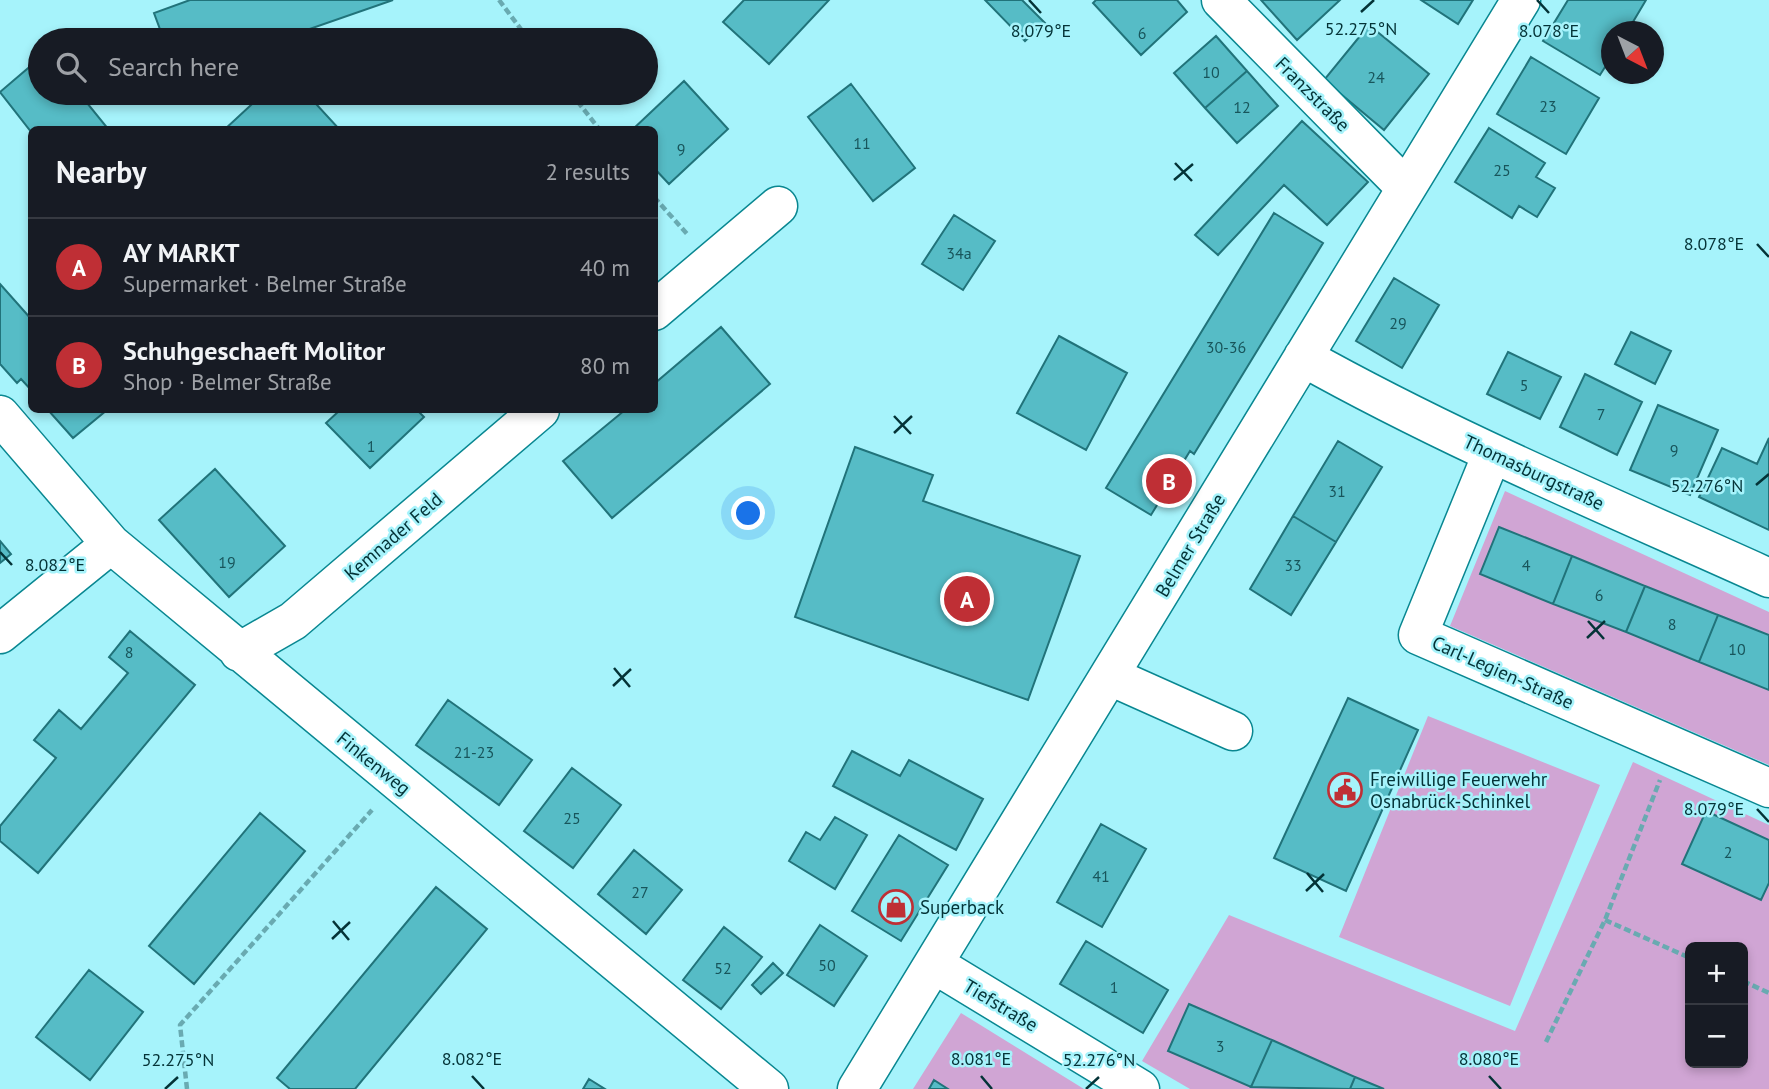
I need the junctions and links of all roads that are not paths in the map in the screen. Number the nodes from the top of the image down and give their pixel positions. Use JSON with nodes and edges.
{"nodes":[{"id":1,"x":1221,"y":0,"type":"edge"},
{"id":2,"x":1521,"y":0,"type":"edge"},
{"id":3,"x":1406,"y":188,"type":"junction"},
{"id":4,"x":778,"y":206,"type":"dead end"},
{"id":5,"x":658,"y":309,"type":"edge"},
{"id":6,"x":1303,"y":357,"type":"junction"},
{"id":7,"x":536,"y":413,"type":"edge"},
{"id":8,"x":0,"y":415,"type":"edge"},
{"id":9,"x":1492,"y":454,"type":"junction"},
{"id":10,"x":111,"y":544,"type":"junction"},
{"id":11,"x":1769,"y":578,"type":"edge"},
{"id":12,"x":0,"y":634,"type":"edge"},
{"id":13,"x":239,"y":652,"type":"junction"},
{"id":14,"x":1110,"y":676,"type":"junction"},
{"id":15,"x":1233,"y":731,"type":"dead end"},
{"id":16,"x":1769,"y":788,"type":"edge"},
{"id":17,"x":934,"y":964,"type":"junction"},
{"id":18,"x":769,"y":1089,"type":"edge"},
{"id":19,"x":857,"y":1089,"type":"edge"},
{"id":20,"x":1140,"y":1089,"type":"edge"}],
"edges":[{"from":1,"to":3,"type":"street","name":"Franzstraße"},
{"from":2,"to":3,"type":"street","name":"Belmer Straße"},
{"from":3,"to":6,"type":"street","name":"Belmer Straße"},
{"from":4,"to":5,"type":"street"},
{"from":6,"to":9,"type":"street","name":"Thomasburgstraße"},
{"from":6,"to":14,"type":"street","name":"Belmer Straße"},
{"from":7,"to":13,"type":"street","name":"Kemnader Feld"},
{"from":8,"to":10,"type":"street","name":"Finkenweg"},
{"from":9,"to":11,"type":"street","name":"Thomasburgstraße"},
{"from":9,"to":16,"type":"street","name":"Carl-Legien-Straße"},
{"from":10,"to":12,"type":"street"},
{"from":10,"to":13,"type":"street","name":"Finkenweg"},
{"from":13,"to":18,"type":"street","name":"Finkenweg"},
{"from":14,"to":15,"type":"street"},
{"from":14,"to":17,"type":"street","name":"Belmer Straße"},
{"from":17,"to":19,"type":"street","name":"Belmer Straße"},
{"from":17,"to":20,"type":"street","name":"Tiefstraße"}]}
